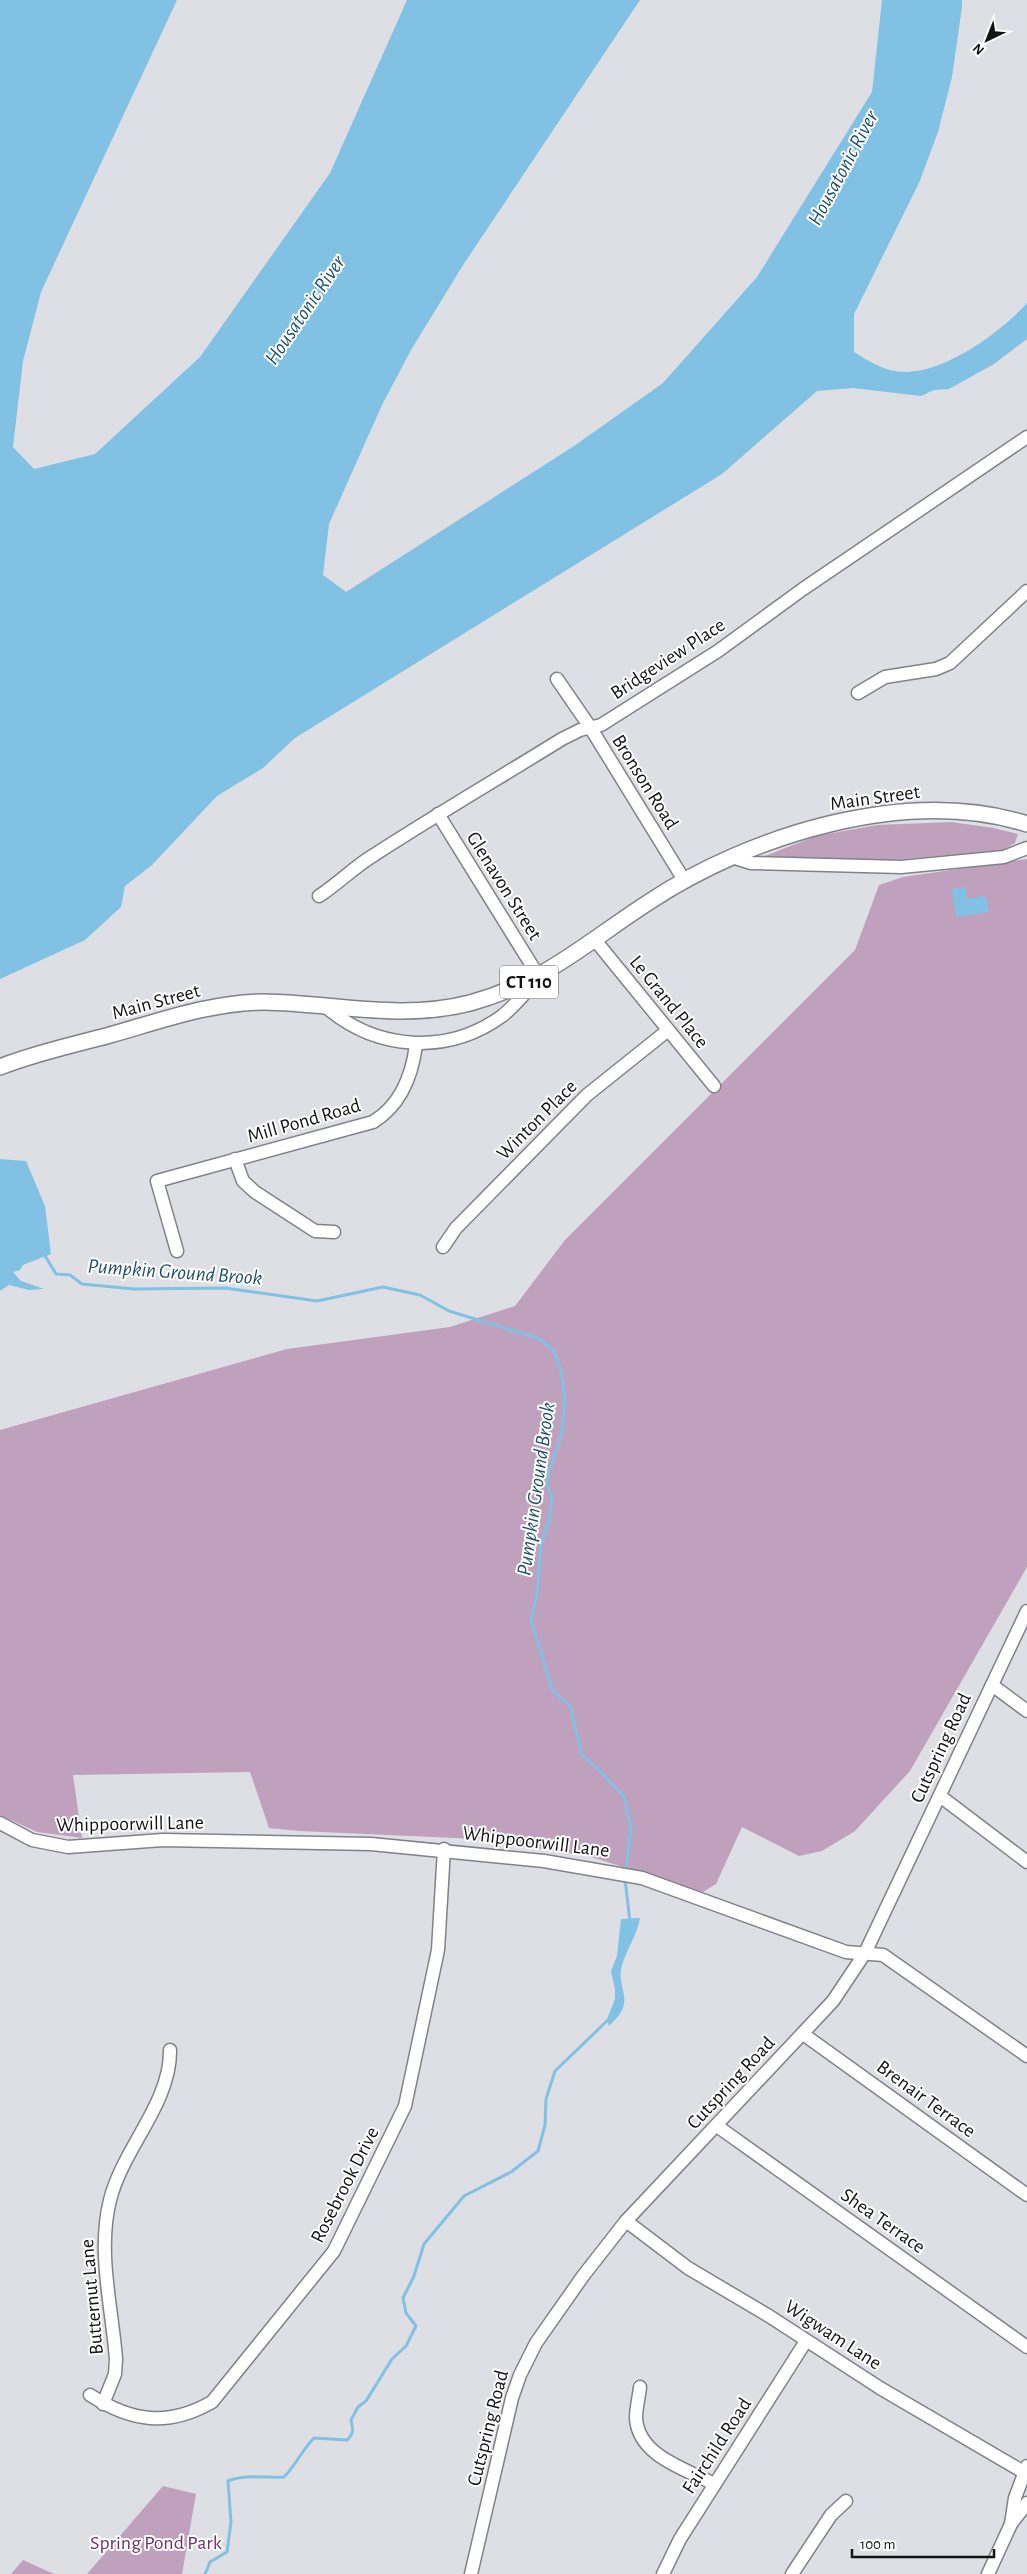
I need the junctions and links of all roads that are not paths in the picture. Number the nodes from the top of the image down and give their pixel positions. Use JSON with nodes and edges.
{"nodes":[{"id":1,"x":1027,"y":438,"type":"edge"},
{"id":2,"x":1027,"y":591,"type":"edge"},
{"id":3,"x":557,"y":679,"type":"dead end"},
{"id":4,"x":858,"y":693,"type":"dead end"},
{"id":5,"x":590,"y":728,"type":"junction"},
{"id":6,"x":438,"y":814,"type":"junction"},
{"id":7,"x":1027,"y":824,"type":"edge"},
{"id":8,"x":1027,"y":848,"type":"edge"},
{"id":9,"x":732,"y":857,"type":"junction"},
{"id":10,"x":684,"y":880,"type":"junction"},
{"id":11,"x":320,"y":896,"type":"dead end"},
{"id":12,"x":595,"y":940,"type":"junction"},
{"id":13,"x":539,"y":977,"type":"junction"},
{"id":14,"x":326,"y":1007,"type":"junction"},
{"id":15,"x":668,"y":1031,"type":"junction"},
{"id":16,"x":416,"y":1045,"type":"junction"},
{"id":17,"x":0,"y":1067,"type":"edge"},
{"id":18,"x":714,"y":1086,"type":"dead end"},
{"id":19,"x":235,"y":1160,"type":"junction"},
{"id":20,"x":334,"y":1232,"type":"dead end"},
{"id":21,"x":443,"y":1247,"type":"dead end"},
{"id":22,"x":177,"y":1251,"type":"dead end"},
{"id":23,"x":1027,"y":1611,"type":"edge"},
{"id":24,"x":992,"y":1684,"type":"junction"},
{"id":25,"x":1027,"y":1711,"type":"edge"},
{"id":26,"x":940,"y":1796,"type":"junction"},
{"id":27,"x":0,"y":1823,"type":"edge"},
{"id":28,"x":444,"y":1849,"type":"junction"},
{"id":29,"x":1027,"y":1862,"type":"edge"},
{"id":30,"x":865,"y":1953,"type":"junction"},
{"id":31,"x":802,"y":2034,"type":"junction"},
{"id":32,"x":170,"y":2050,"type":"dead end"},
{"id":33,"x":1027,"y":2056,"type":"edge"},
{"id":34,"x":717,"y":2126,"type":"junction"},
{"id":35,"x":1027,"y":2195,"type":"edge"},
{"id":36,"x":626,"y":2221,"type":"junction"},
{"id":37,"x":806,"y":2341,"type":"junction"},
{"id":38,"x":1027,"y":2347,"type":"edge"},
{"id":39,"x":640,"y":2387,"type":"dead end"},
{"id":40,"x":90,"y":2395,"type":"dead end"},
{"id":41,"x":103,"y":2404,"type":"junction"},
{"id":42,"x":1026,"y":2471,"type":"edge"},
{"id":43,"x":714,"y":2484,"type":"junction"},
{"id":44,"x":846,"y":2501,"type":"dead end"},
{"id":45,"x":1027,"y":2503,"type":"edge"},
{"id":46,"x":1011,"y":2524,"type":"junction"},
{"id":47,"x":471,"y":2574,"type":"edge"},
{"id":48,"x":663,"y":2574,"type":"edge"},
{"id":49,"x":792,"y":2574,"type":"edge"},
{"id":50,"x":988,"y":2574,"type":"edge"}],
"edges":[{"from":1,"to":5,"type":"street","name":"Bridgeview Place"},
{"from":2,"to":4,"type":"street"},
{"from":3,"to":5,"type":"street","name":"Bronson Road"},
{"from":5,"to":6,"type":"street","name":"Bridgeview Place"},
{"from":5,"to":10,"type":"street","name":"Bronson Road"},
{"from":6,"to":11,"type":"street","name":"Bridgeview Place"},
{"from":6,"to":13,"type":"street","name":"Glenavon Street"},
{"from":7,"to":9,"type":"main road","name":"Main Street","number":"CT 110"},
{"from":8,"to":9,"type":"street"},
{"from":9,"to":10,"type":"main road","name":"Main Street","number":"CT 110"},
{"from":10,"to":12,"type":"main road","name":"Main Street","number":"CT 110"},
{"from":12,"to":13,"type":"main road","name":"Main Street","number":"CT 110"},
{"from":12,"to":15,"type":"street","name":"Le Grand Place"},
{"from":13,"to":14,"type":"main road","name":"Main Street","number":"CT 110"},
{"from":13,"to":16,"type":"street","name":"Main Street"},
{"from":14,"to":16,"type":"street","name":"Main Street"},
{"from":14,"to":17,"type":"main road","name":"Main Street","number":"CT 110"},
{"from":15,"to":18,"type":"street","name":"Le Grand Place"},
{"from":15,"to":21,"type":"street","name":"Winton Place"},
{"from":16,"to":19,"type":"street","name":"Mill Pond Road"},
{"from":19,"to":20,"type":"street"},
{"from":19,"to":22,"type":"street","name":"Mill Pond Road"},
{"from":23,"to":24,"type":"street","name":"Cutspring Road"},
{"from":24,"to":25,"type":"street"},
{"from":24,"to":26,"type":"street","name":"Cutspring Road"},
{"from":26,"to":29,"type":"street"},
{"from":26,"to":30,"type":"street","name":"Cutspring Road"},
{"from":27,"to":28,"type":"street","name":"Whippoorwill Lane"},
{"from":28,"to":30,"type":"street","name":"Whippoorwill Lane"},
{"from":28,"to":41,"type":"street","name":"Rosebrook Drive"},
{"from":30,"to":31,"type":"street","name":"Cutspring Road"},
{"from":30,"to":33,"type":"street","name":"Whippoorwill Lane"},
{"from":31,"to":34,"type":"street","name":"Cutspring Road"},
{"from":31,"to":35,"type":"street","name":"Brenair Terrace"},
{"from":32,"to":41,"type":"street","name":"Butternut Lane"},
{"from":34,"to":36,"type":"street","name":"Cutspring Road"},
{"from":34,"to":38,"type":"street","name":"Shea Terrace"},
{"from":36,"to":37,"type":"street","name":"Wigwam Lane"},
{"from":36,"to":47,"type":"street","name":"Cutspring Road"},
{"from":37,"to":42,"type":"street","name":"Wigwam Lane"},
{"from":37,"to":43,"type":"street","name":"Fairchild Road"},
{"from":39,"to":43,"type":"street"},
{"from":40,"to":41,"type":"street","name":"Rosebrook Drive"},
{"from":42,"to":46,"type":"street","name":"Wigwam Lane"},
{"from":43,"to":48,"type":"street","name":"Fairchild Road"},
{"from":44,"to":49,"type":"street"},
{"from":45,"to":46,"type":"street","name":"Wigwam Lane"},
{"from":46,"to":50,"type":"street","name":"Wigwam Lane"}]}
